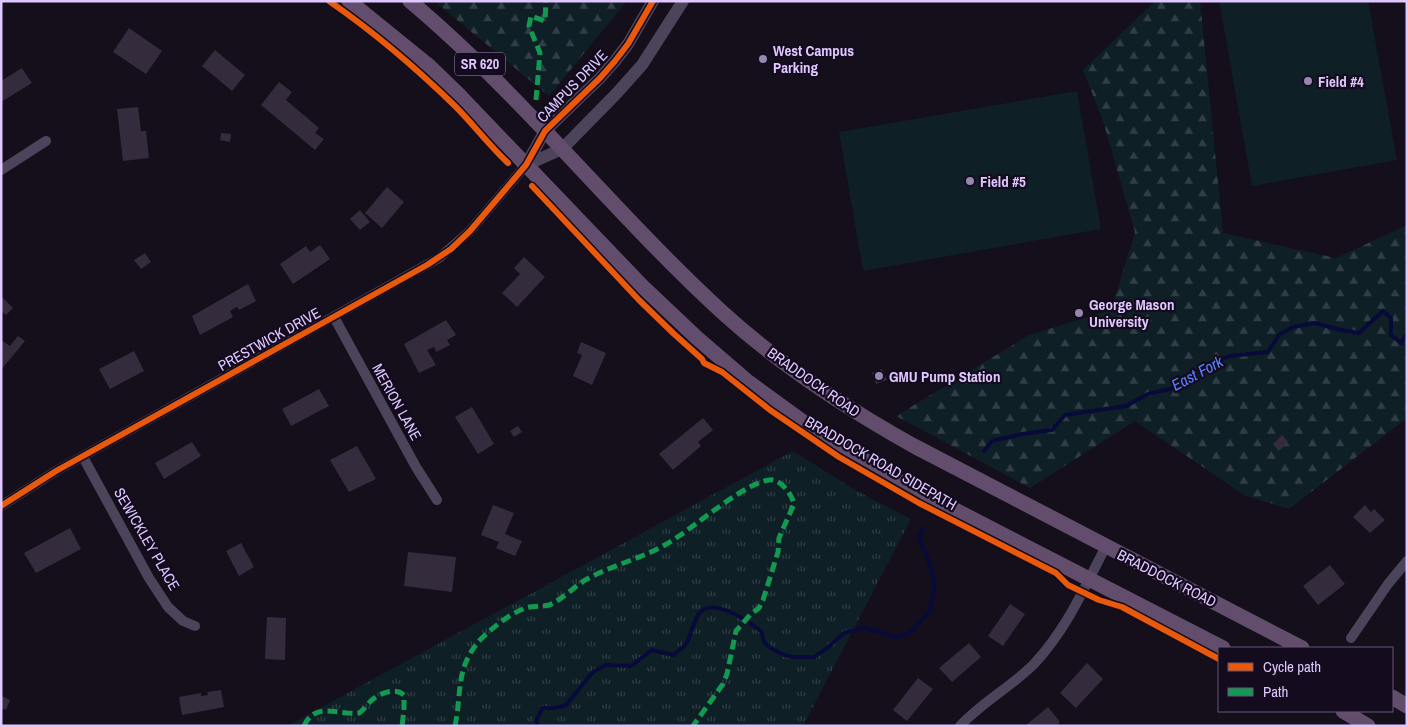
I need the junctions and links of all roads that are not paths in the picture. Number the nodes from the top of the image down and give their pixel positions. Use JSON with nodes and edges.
{"nodes":[{"id":1,"x":349,"y":1,"type":"edge"},
{"id":2,"x":410,"y":1,"type":"edge"},
{"id":3,"x":653,"y":1,"type":"edge"},
{"id":4,"x":683,"y":1,"type":"edge"},
{"id":5,"x":545,"y":131,"type":"junction"},
{"id":6,"x":46,"y":142,"type":"dead end"},
{"id":7,"x":562,"y":149,"type":"junction"},
{"id":8,"x":526,"y":165,"type":"junction"},
{"id":9,"x":1,"y":170,"type":"edge"},
{"id":10,"x":334,"y":317,"type":"junction"},
{"id":11,"x":83,"y":457,"type":"junction"},
{"id":12,"x":437,"y":500,"type":"dead end"},
{"id":13,"x":1,"y":506,"type":"edge"},
{"id":14,"x":1106,"y":546,"type":"junction"},
{"id":15,"x":1407,"y":561,"type":"edge"},
{"id":16,"x":1089,"y":579,"type":"junction"},
{"id":17,"x":195,"y":626,"type":"dead end"},
{"id":18,"x":1351,"y":638,"type":"dead end"},
{"id":19,"x":1221,"y":647,"type":"edge"},
{"id":20,"x":1300,"y":647,"type":"edge"},
{"id":21,"x":1393,"y":698,"type":"edge"},
{"id":22,"x":1407,"y":706,"type":"edge"},
{"id":23,"x":1344,"y":712,"type":"edge"},
{"id":24,"x":960,"y":726,"type":"edge"},
{"id":25,"x":1368,"y":726,"type":"edge"}],
"edges":[{"from":1,"to":8,"type":"main road","number":"SR 620"},
{"from":2,"to":5,"type":"main road","name":"BRADDOCK ROAD","number":"SR 620"},
{"from":3,"to":5,"type":"street","name":"CAMPUS DRIVE"},
{"from":4,"to":7,"type":"street"},
{"from":5,"to":7,"type":"main road","name":"BRADDOCK ROAD","number":"SR 620"},
{"from":5,"to":8,"type":"street","name":"CAMPUS DRIVE"},
{"from":6,"to":9,"type":"street"},
{"from":7,"to":8,"type":"street"},
{"from":7,"to":14,"type":"main road","name":"BRADDOCK ROAD","number":"SR 620"},
{"from":8,"to":10,"type":"street","name":"PRESTWICK DRIVE"},
{"from":8,"to":16,"type":"main road","number":"SR 620"},
{"from":10,"to":11,"type":"street","name":"PRESTWICK DRIVE"},
{"from":10,"to":12,"type":"street","name":"MERION LANE"},
{"from":11,"to":13,"type":"street","name":"PRESTWICK DRIVE"},
{"from":11,"to":17,"type":"street","name":"SEWICKLEY PLACE"},
{"from":14,"to":16,"type":"street"},
{"from":14,"to":20,"type":"main road","name":"BRADDOCK ROAD","number":"SR 620"},
{"from":15,"to":18,"type":"street"},
{"from":16,"to":19,"type":"main road","number":"SR 620"},
{"from":16,"to":24,"type":"street"},
{"from":21,"to":22,"type":"main road"},
{"from":23,"to":25,"type":"main road"}]}
